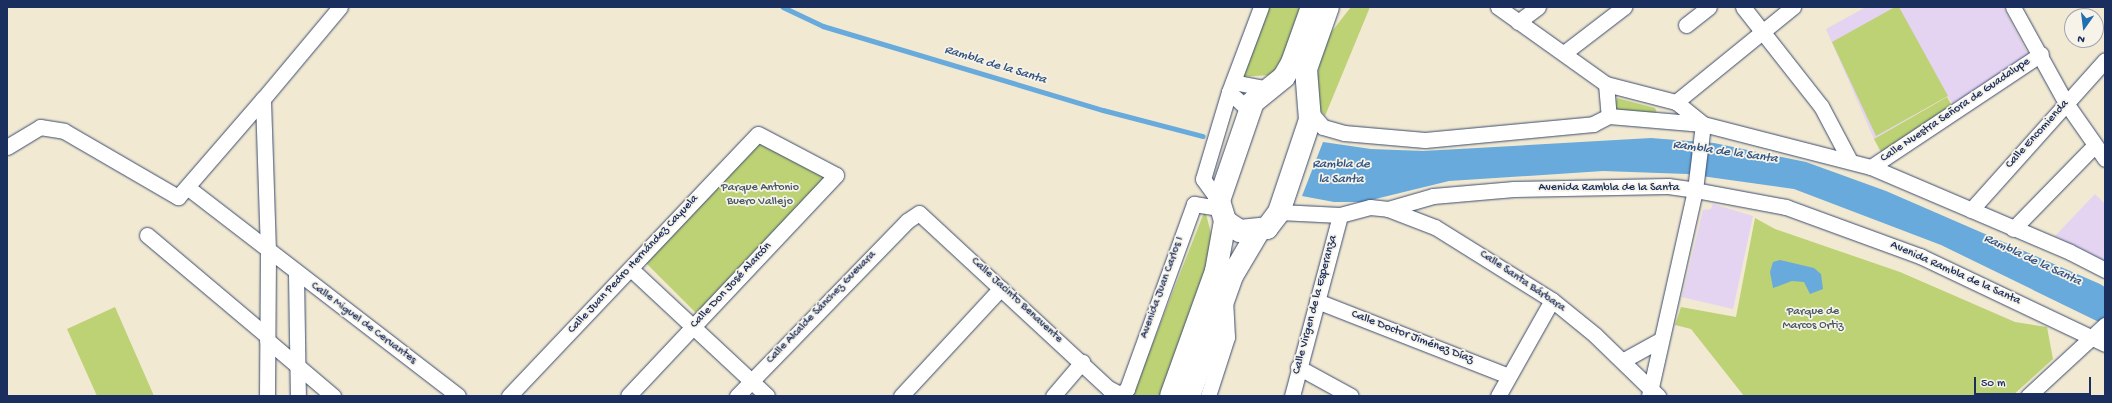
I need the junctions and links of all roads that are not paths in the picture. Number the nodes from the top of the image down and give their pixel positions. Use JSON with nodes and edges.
{"nodes":[{"id":1,"x":340,"y":7,"type":"edge"},
{"id":2,"x":1261,"y":7,"type":"edge"},
{"id":3,"x":1312,"y":7,"type":"edge"},
{"id":4,"x":1328,"y":7,"type":"edge"},
{"id":5,"x":1498,"y":7,"type":"edge"},
{"id":6,"x":1538,"y":7,"type":"edge"},
{"id":7,"x":1624,"y":7,"type":"edge"},
{"id":8,"x":1709,"y":7,"type":"edge"},
{"id":9,"x":1743,"y":7,"type":"edge"},
{"id":10,"x":1793,"y":7,"type":"edge"},
{"id":11,"x":2013,"y":7,"type":"edge"},
{"id":12,"x":1518,"y":22,"type":"junction"},
{"id":13,"x":1686,"y":25,"type":"dead end"},
{"id":14,"x":1762,"y":32,"type":"junction"},
{"id":15,"x":1564,"y":53,"type":"junction"},
{"id":16,"x":2041,"y":54,"type":"junction"},
{"id":17,"x":2105,"y":60,"type":"edge"},
{"id":18,"x":1606,"y":84,"type":"junction"},
{"id":19,"x":1231,"y":87,"type":"junction"},
{"id":20,"x":1270,"y":88,"type":"junction"},
{"id":21,"x":263,"y":99,"type":"junction"},
{"id":22,"x":1676,"y":102,"type":"junction"},
{"id":23,"x":2066,"y":104,"type":"junction"},
{"id":24,"x":1309,"y":108,"type":"junction"},
{"id":25,"x":1249,"y":110,"type":"junction"},
{"id":26,"x":1609,"y":116,"type":"junction"},
{"id":27,"x":1703,"y":124,"type":"junction"},
{"id":28,"x":758,"y":134,"type":"joint"},
{"id":29,"x":2094,"y":146,"type":"junction"},
{"id":30,"x":7,"y":147,"type":"edge"},
{"id":31,"x":2105,"y":159,"type":"edge"},
{"id":32,"x":1850,"y":161,"type":"junction"},
{"id":33,"x":1871,"y":167,"type":"junction"},
{"id":34,"x":1695,"y":190,"type":"junction"},
{"id":35,"x":183,"y":192,"type":"junction"},
{"id":36,"x":1221,"y":210,"type":"junction"},
{"id":37,"x":1388,"y":210,"type":"junction"},
{"id":38,"x":1971,"y":210,"type":"junction"},
{"id":39,"x":1279,"y":212,"type":"junction"},
{"id":40,"x":1340,"y":215,"type":"junction"},
{"id":41,"x":907,"y":221,"type":"joint"},
{"id":42,"x":2013,"y":229,"type":"junction"},
{"id":43,"x":1258,"y":232,"type":"junction"},
{"id":44,"x":147,"y":235,"type":"dead end"},
{"id":45,"x":268,"y":251,"type":"junction"},
{"id":46,"x":631,"y":269,"type":"junction"},
{"id":47,"x":2105,"y":270,"type":"edge"},
{"id":48,"x":296,"y":274,"type":"junction"},
{"id":49,"x":1001,"y":288,"type":"junction"},
{"id":50,"x":1225,"y":297,"type":"junction"},
{"id":51,"x":1552,"y":300,"type":"junction"},
{"id":52,"x":1317,"y":301,"type":"junction"},
{"id":53,"x":2105,"y":325,"type":"edge"},
{"id":54,"x":692,"y":328,"type":"junction"},
{"id":55,"x":267,"y":338,"type":"junction"},
{"id":56,"x":1660,"y":340,"type":"junction"},
{"id":57,"x":2099,"y":340,"type":"edge"},
{"id":58,"x":1082,"y":362,"type":"junction"},
{"id":59,"x":1622,"y":362,"type":"junction"},
{"id":60,"x":298,"y":365,"type":"junction"},
{"id":61,"x":1298,"y":367,"type":"junction"},
{"id":62,"x":1506,"y":375,"type":"junction"},
{"id":63,"x":751,"y":381,"type":"junction"},
{"id":64,"x":1328,"y":390,"type":"edge"},
{"id":65,"x":1652,"y":394,"type":"edge"},
{"id":66,"x":1122,"y":395,"type":"edge"},
{"id":67,"x":267,"y":396,"type":"edge"},
{"id":68,"x":298,"y":396,"type":"edge"},
{"id":69,"x":333,"y":396,"type":"edge"},
{"id":70,"x":458,"y":396,"type":"edge"},
{"id":71,"x":509,"y":396,"type":"edge"},
{"id":72,"x":628,"y":396,"type":"edge"},
{"id":73,"x":737,"y":396,"type":"edge"},
{"id":74,"x":767,"y":396,"type":"edge"},
{"id":75,"x":901,"y":396,"type":"edge"},
{"id":76,"x":1053,"y":396,"type":"edge"},
{"id":77,"x":1171,"y":396,"type":"edge"},
{"id":78,"x":1189,"y":396,"type":"edge"},
{"id":79,"x":1208,"y":396,"type":"edge"},
{"id":80,"x":1292,"y":396,"type":"edge"},
{"id":81,"x":1351,"y":396,"type":"edge"},
{"id":82,"x":1498,"y":396,"type":"edge"},
{"id":83,"x":2028,"y":396,"type":"edge"}],
"edges":[{"from":1,"to":21,"type":"street"},
{"from":2,"to":19,"type":"street"},
{"from":3,"to":20,"type":"main road"},
{"from":4,"to":24,"type":"main road"},
{"from":5,"to":12,"type":"street"},
{"from":6,"to":12,"type":"street"},
{"from":7,"to":15,"type":"street"},
{"from":8,"to":13,"type":"street"},
{"from":9,"to":14,"type":"street"},
{"from":10,"to":14,"type":"street"},
{"from":11,"to":16,"type":"street"},
{"from":12,"to":15,"type":"street"},
{"from":14,"to":22,"type":"street"},
{"from":14,"to":32,"type":"street"},
{"from":15,"to":18,"type":"street"},
{"from":16,"to":23,"type":"street"},
{"from":16,"to":33,"type":"street","name":"Calle Nuestra Señora de Guadalupe"},
{"from":17,"to":23,"type":"street","name":"Calle Encomienda"},
{"from":18,"to":22,"type":"street"},
{"from":18,"to":26,"type":"street"},
{"from":19,"to":20,"type":"street"},
{"from":19,"to":25,"type":"street"},
{"from":19,"to":36,"type":"street"},
{"from":20,"to":24,"type":"main road"},
{"from":20,"to":25,"type":"main road"},
{"from":21,"to":35,"type":"street"},
{"from":21,"to":45,"type":"street"},
{"from":22,"to":27,"type":"street"},
{"from":23,"to":29,"type":"street"},
{"from":23,"to":38,"type":"street","name":"Calle Encomienda"},
{"from":24,"to":26,"type":"street"},
{"from":24,"to":39,"type":"main road"},
{"from":25,"to":36,"type":"main road"},
{"from":26,"to":27,"type":"street"},
{"from":27,"to":32,"type":"street"},
{"from":27,"to":34,"type":"street"},
{"from":28,"to":46,"type":"street","name":"Calle Juan Pedro Hernández Cayuela"},
{"from":28,"to":54,"type":"street","name":"Calle Don José Alarcón"},
{"from":29,"to":31,"type":"street"},
{"from":29,"to":42,"type":"street"},
{"from":30,"to":35,"type":"street","name":"Calle Miguel de Cervantes"},
{"from":32,"to":33,"type":"street"},
{"from":33,"to":38,"type":"street"},
{"from":34,"to":37,"type":"street","name":"Avenida Rambla de la Santa"},
{"from":34,"to":56,"type":"street"},
{"from":34,"to":57,"type":"street","name":"Avenida Rambla de la Santa"},
{"from":35,"to":45,"type":"street","name":"Calle Miguel de Cervantes"},
{"from":36,"to":43,"type":"main road"},
{"from":36,"to":66,"type":"street","name":"Avenida Juan Carlos I"},
{"from":36,"to":77,"type":"main road"},
{"from":37,"to":40,"type":"street","name":"Avenida Rambla de la Santa"},
{"from":37,"to":51,"type":"street","name":"Calle Santa Bárbara"},
{"from":38,"to":42,"type":"street"},
{"from":39,"to":40,"type":"street","name":"Avenida Rambla de la Santa"},
{"from":39,"to":43,"type":"main road"},
{"from":40,"to":52,"type":"street","name":"Calle Virgen de la Esperanza"},
{"from":41,"to":49,"type":"street","name":"Calle Jacinto Benavente"},
{"from":41,"to":63,"type":"street","name":"Calle Alcalde Sánchez Guevara"},
{"from":42,"to":47,"type":"street"},
{"from":43,"to":50,"type":"main road"},
{"from":44,"to":55,"type":"street"},
{"from":45,"to":48,"type":"street","name":"Calle Miguel de Cervantes"},
{"from":45,"to":55,"type":"street"},
{"from":46,"to":54,"type":"street"},
{"from":46,"to":71,"type":"street","name":"Calle Juan Pedro Hernández Cayuela"},
{"from":48,"to":60,"type":"street"},
{"from":48,"to":70,"type":"street","name":"Calle Miguel de Cervantes"},
{"from":49,"to":58,"type":"street","name":"Calle Jacinto Benavente"},
{"from":49,"to":75,"type":"street"},
{"from":50,"to":78,"type":"main road"},
{"from":50,"to":79,"type":"street"},
{"from":51,"to":59,"type":"street","name":"Calle Santa Bárbara"},
{"from":51,"to":62,"type":"street"},
{"from":52,"to":61,"type":"street","name":"Calle Virgen de la Esperanza"},
{"from":52,"to":62,"type":"street","name":"Calle Doctor Jiménez Díaz"},
{"from":53,"to":57,"type":"street"},
{"from":54,"to":63,"type":"street"},
{"from":54,"to":72,"type":"street","name":"Calle Don José Alarcón"},
{"from":55,"to":60,"type":"street"},
{"from":55,"to":67,"type":"street"},
{"from":56,"to":59,"type":"street"},
{"from":56,"to":65,"type":"street"},
{"from":57,"to":83,"type":"street"},
{"from":58,"to":66,"type":"street","name":"Calle Jacinto Benavente"},
{"from":58,"to":76,"type":"street"},
{"from":59,"to":65,"type":"street","name":"Calle Santa Bárbara"},
{"from":60,"to":68,"type":"street"},
{"from":60,"to":69,"type":"street"},
{"from":61,"to":64,"type":"street"},
{"from":61,"to":80,"type":"street","name":"Calle Virgen de la Esperanza"},
{"from":62,"to":82,"type":"street"},
{"from":63,"to":73,"type":"street","name":"Calle Alcalde Sánchez Guevara"},
{"from":63,"to":74,"type":"street"},
{"from":64,"to":81,"type":"street"}]}
